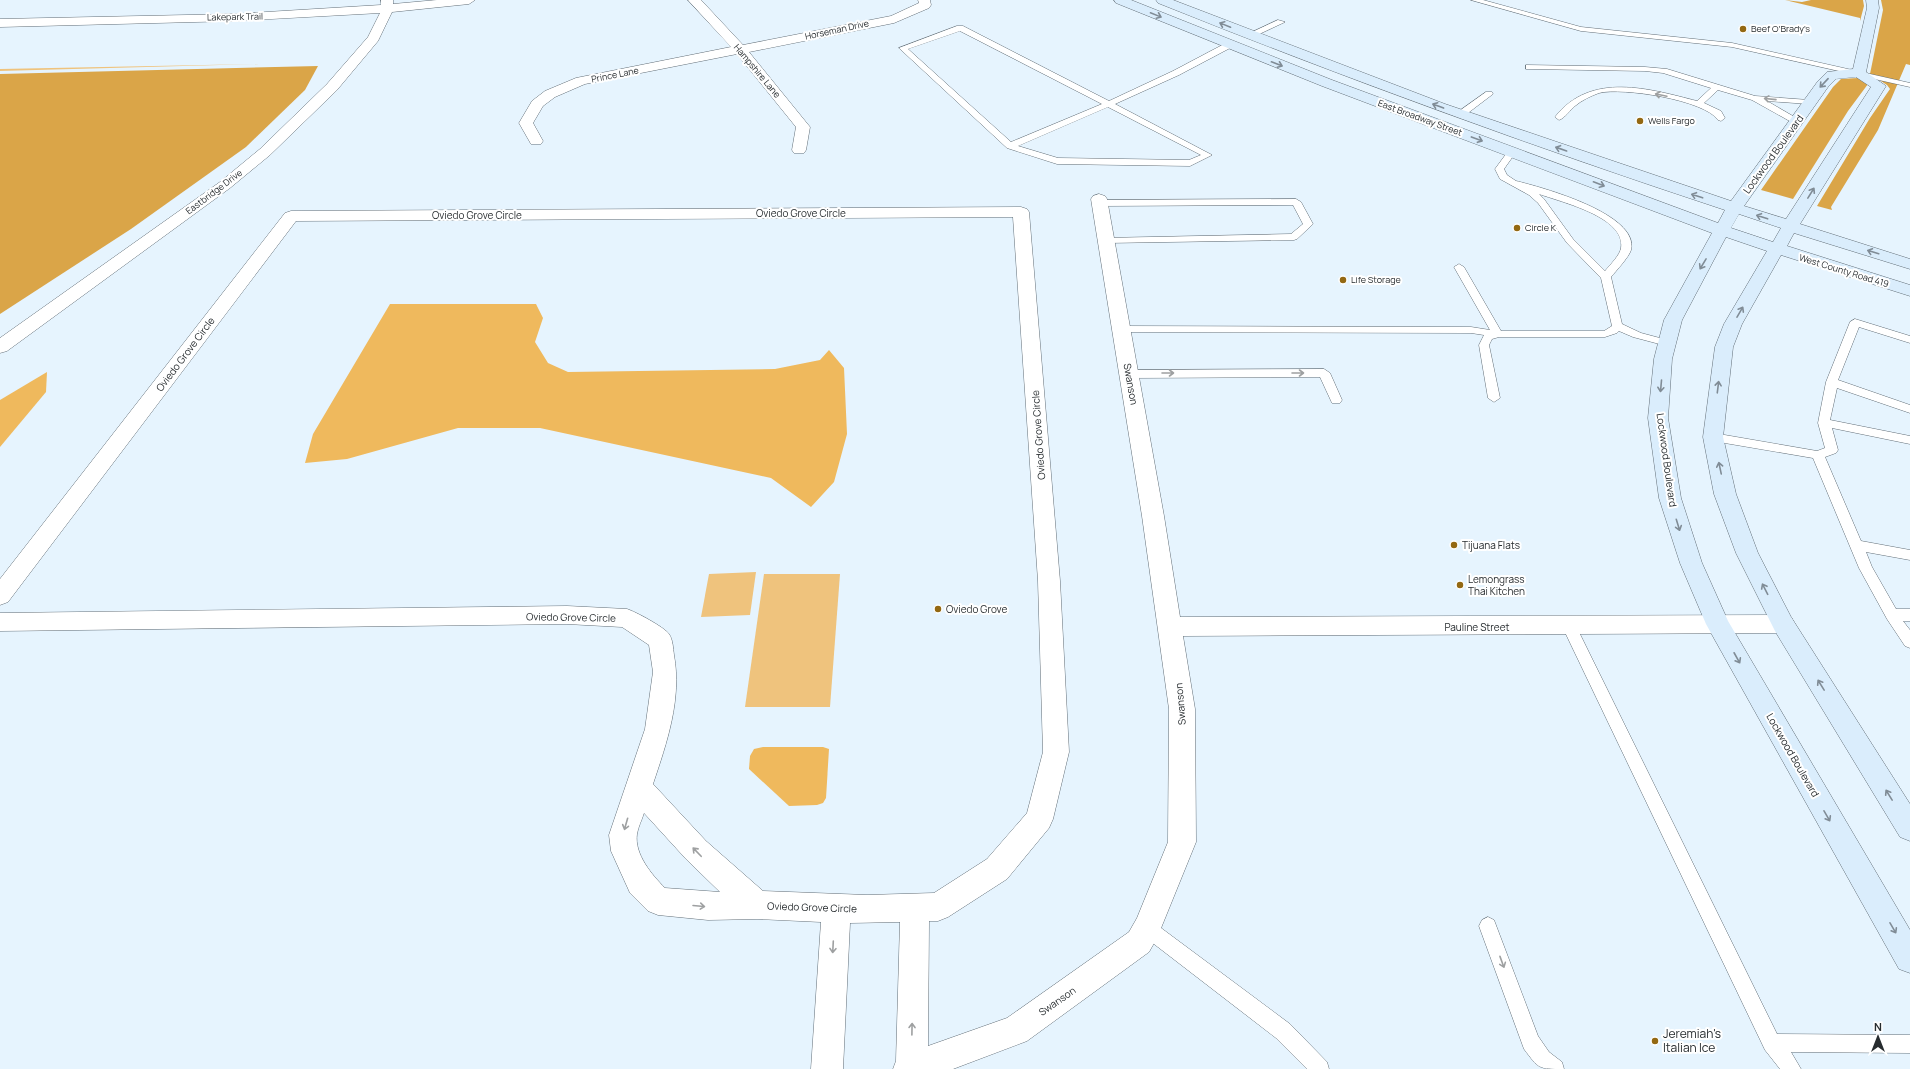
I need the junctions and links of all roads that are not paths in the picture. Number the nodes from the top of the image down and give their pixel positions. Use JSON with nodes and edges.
{"nodes":[{"id":1,"x":469,"y":0,"type":"edge"},
{"id":2,"x":694,"y":0,"type":"edge"},
{"id":3,"x":924,"y":0,"type":"edge"},
{"id":4,"x":1120,"y":0,"type":"edge"},
{"id":5,"x":1162,"y":0,"type":"edge"},
{"id":6,"x":1475,"y":0,"type":"edge"},
{"id":7,"x":1872,"y":0,"type":"edge"},
{"id":8,"x":387,"y":5,"type":"edge"},
{"id":9,"x":1281,"y":22,"type":"dead end"},
{"id":10,"x":0,"y":23,"type":"edge"},
{"id":11,"x":1250,"y":35,"type":"junction"},
{"id":12,"x":1229,"y":45,"type":"junction"},
{"id":13,"x":741,"y":50,"type":"junction"},
{"id":14,"x":1529,"y":67,"type":"dead end"},
{"id":15,"x":1859,"y":73,"type":"junction"},
{"id":16,"x":1910,"y":85,"type":"edge"},
{"id":17,"x":1716,"y":87,"type":"junction"},
{"id":18,"x":1489,"y":94,"type":"dead end"},
{"id":19,"x":1755,"y":98,"type":"junction"},
{"id":20,"x":1809,"y":102,"type":"junction"},
{"id":21,"x":1107,"y":103,"type":"junction"},
{"id":22,"x":1699,"y":104,"type":"junction"},
{"id":23,"x":1461,"y":114,"type":"junction"},
{"id":24,"x":1559,"y":117,"type":"dead end"},
{"id":25,"x":1721,"y":118,"type":"dead end"},
{"id":26,"x":1795,"y":121,"type":"junction"},
{"id":27,"x":536,"y":141,"type":"dead end"},
{"id":28,"x":1010,"y":146,"type":"junction"},
{"id":29,"x":799,"y":150,"type":"dead end"},
{"id":30,"x":1512,"y":152,"type":"junction"},
{"id":31,"x":1535,"y":192,"type":"junction"},
{"id":32,"x":1099,"y":201,"type":"joint"},
{"id":33,"x":1734,"y":208,"type":"junction"},
{"id":34,"x":1790,"y":226,"type":"junction"},
{"id":35,"x":1723,"y":231,"type":"junction"},
{"id":36,"x":1106,"y":240,"type":"junction"},
{"id":37,"x":1778,"y":250,"type":"junction"},
{"id":38,"x":1910,"y":264,"type":"edge"},
{"id":39,"x":1459,"y":267,"type":"dead end"},
{"id":40,"x":1606,"y":277,"type":"junction"},
{"id":41,"x":1910,"y":291,"type":"edge"},
{"id":42,"x":1617,"y":326,"type":"junction"},
{"id":43,"x":1121,"y":329,"type":"junction"},
{"id":44,"x":1498,"y":334,"type":"junction"},
{"id":45,"x":1910,"y":340,"type":"edge"},
{"id":46,"x":1667,"y":343,"type":"junction"},
{"id":47,"x":0,"y":347,"type":"edge"},
{"id":48,"x":1129,"y":374,"type":"junction"},
{"id":49,"x":1832,"y":382,"type":"junction"},
{"id":50,"x":1494,"y":398,"type":"dead end"},
{"id":51,"x":1336,"y":400,"type":"dead end"},
{"id":52,"x":1910,"y":409,"type":"edge"},
{"id":53,"x":1824,"y":423,"type":"junction"},
{"id":54,"x":1713,"y":437,"type":"junction"},
{"id":55,"x":1910,"y":440,"type":"edge"},
{"id":56,"x":1818,"y":455,"type":"junction"},
{"id":57,"x":1856,"y":545,"type":"junction"},
{"id":58,"x":1910,"y":556,"type":"edge"},
{"id":59,"x":0,"y":596,"type":"edge"},
{"id":60,"x":1892,"y":615,"type":"junction"},
{"id":61,"x":1910,"y":615,"type":"edge"},
{"id":62,"x":0,"y":622,"type":"edge"},
{"id":63,"x":1718,"y":624,"type":"junction"},
{"id":64,"x":1783,"y":624,"type":"junction"},
{"id":65,"x":1569,"y":626,"type":"junction"},
{"id":66,"x":1171,"y":627,"type":"junction"},
{"id":67,"x":1910,"y":642,"type":"edge"},
{"id":68,"x":640,"y":788,"type":"junction"},
{"id":69,"x":1910,"y":828,"type":"edge"},
{"id":70,"x":758,"y":905,"type":"junction"},
{"id":71,"x":836,"y":908,"type":"junction"},
{"id":72,"x":915,"y":908,"type":"junction"},
{"id":73,"x":1488,"y":926,"type":"dead end"},
{"id":74,"x":1147,"y":928,"type":"junction"},
{"id":75,"x":1910,"y":958,"type":"edge"},
{"id":76,"x":1772,"y":1043,"type":"junction"},
{"id":77,"x":1910,"y":1044,"type":"edge"},
{"id":78,"x":910,"y":1068,"type":"edge"},
{"id":79,"x":826,"y":1069,"type":"edge"},
{"id":80,"x":1320,"y":1069,"type":"edge"},
{"id":81,"x":1555,"y":1069,"type":"edge"},
{"id":82,"x":1792,"y":1069,"type":"edge"}],
"edges":[{"from":1,"to":8,"type":"street","name":"Lakepark Trail"},
{"from":2,"to":13,"type":"street","name":"Hampshire Lane"},
{"from":3,"to":13,"type":"street","name":"Horseman Drive"},
{"from":4,"to":12,"type":"street","name":"East Broadway Street","one_way":true},
{"from":11,"to":5,"type":"street","name":"East Broadway Street","one_way":true},
{"from":6,"to":15,"type":"lane"},
{"from":7,"to":15,"type":"street"},
{"from":8,"to":10,"type":"street","name":"Lakepark Trail"},
{"from":8,"to":47,"type":"street","name":"Eastbridge Drive"},
{"from":9,"to":11,"type":"lane"},
{"from":11,"to":12,"type":"street"},
{"from":23,"to":11,"type":"street","name":"East Broadway Street","one_way":true},
{"from":12,"to":21,"type":"lane"},
{"from":12,"to":30,"type":"street","name":"East Broadway Street","one_way":true},
{"from":13,"to":27,"type":"street","name":"Prince Lane"},
{"from":13,"to":29,"type":"street","name":"Hampshire Lane"},
{"from":14,"to":17,"type":"lane"},
{"from":15,"to":16,"type":"lane"},
{"from":15,"to":20,"type":"street","name":"Lockwood Boulevard","one_way":true},
{"from":34,"to":15,"type":"street","one_way":true},
{"from":17,"to":19,"type":"lane"},
{"from":17,"to":22,"type":"lane"},
{"from":18,"to":23,"type":"lane"},
{"from":20,"to":19,"type":"lane","one_way":true},
{"from":19,"to":26,"type":"lane"},
{"from":20,"to":26,"type":"street","name":"Lockwood Boulevard"},
{"from":21,"to":28,"type":"lane"},
{"from":21,"to":28,"type":"lane"},
{"from":21,"to":28,"type":"lane"},
{"from":22,"to":24,"type":"lane","one_way":true},
{"from":22,"to":25,"type":"lane"},
{"from":33,"to":23,"type":"street","name":"East Broadway Street","one_way":true},
{"from":26,"to":33,"type":"street","name":"Lockwood Boulevard"},
{"from":30,"to":31,"type":"lane"},
{"from":30,"to":35,"type":"street","name":"East Broadway Street","one_way":true},
{"from":31,"to":40,"type":"lane"},
{"from":31,"to":40,"type":"lane"},
{"from":32,"to":36,"type":"street","name":"Swanson"},
{"from":32,"to":36,"type":"lane"},
{"from":34,"to":33,"type":"street","name":"East Broadway Street","one_way":true},
{"from":33,"to":35,"type":"street","name":"Lockwood Boulevard"},
{"from":34,"to":37,"type":"street"},
{"from":38,"to":34,"type":"street","one_way":true},
{"from":35,"to":37,"type":"street","name":"West County Road 419"},
{"from":35,"to":46,"type":"street","name":"Lockwood Boulevard","one_way":true},
{"from":36,"to":43,"type":"street","name":"Swanson"},
{"from":37,"to":41,"type":"street","name":"West County Road 419"},
{"from":54,"to":37,"type":"street","one_way":true},
{"from":39,"to":44,"type":"lane"},
{"from":40,"to":42,"type":"lane"},
{"from":42,"to":44,"type":"lane"},
{"from":42,"to":46,"type":"lane"},
{"from":43,"to":44,"type":"lane"},
{"from":43,"to":48,"type":"street","name":"Swanson"},
{"from":44,"to":50,"type":"lane"},
{"from":45,"to":49,"type":"lane"},
{"from":46,"to":63,"type":"street","name":"Lockwood Boulevard","one_way":true},
{"from":48,"to":51,"type":"lane","one_way":true},
{"from":48,"to":66,"type":"street","name":"Swanson"},
{"from":49,"to":52,"type":"lane"},
{"from":49,"to":53,"type":"lane"},
{"from":53,"to":55,"type":"lane"},
{"from":53,"to":56,"type":"lane"},
{"from":54,"to":56,"type":"lane"},
{"from":64,"to":54,"type":"street","one_way":true},
{"from":56,"to":57,"type":"lane"},
{"from":57,"to":58,"type":"lane"},
{"from":57,"to":60,"type":"lane"},
{"from":59,"to":72,"type":"street","name":"Oviedo Grove Circle"},
{"from":60,"to":61,"type":"lane"},
{"from":60,"to":67,"type":"lane"},
{"from":62,"to":68,"type":"street","name":"Oviedo Grove Circle"},
{"from":63,"to":64,"type":"street","name":"Pauline Street"},
{"from":63,"to":65,"type":"street","name":"Pauline Street"},
{"from":63,"to":75,"type":"street","name":"Lockwood Boulevard","one_way":true},
{"from":69,"to":64,"type":"street","one_way":true},
{"from":65,"to":66,"type":"street","name":"Pauline Street"},
{"from":65,"to":76,"type":"lane"},
{"from":66,"to":74,"type":"street","name":"Swanson"},
{"from":70,"to":68,"type":"street","name":"Oviedo Grove Circle","one_way":true},
{"from":68,"to":70,"type":"street","one_way":true},
{"from":70,"to":71,"type":"street","name":"Oviedo Grove Circle"},
{"from":71,"to":72,"type":"street","name":"Oviedo Grove Circle"},
{"from":71,"to":79,"type":"street","one_way":true},
{"from":78,"to":72,"type":"street","one_way":true},
{"from":73,"to":81,"type":"lane","one_way":true},
{"from":74,"to":78,"type":"street","name":"Swanson"},
{"from":74,"to":80,"type":"lane"},
{"from":76,"to":77,"type":"lane"},
{"from":76,"to":82,"type":"lane"}]}
